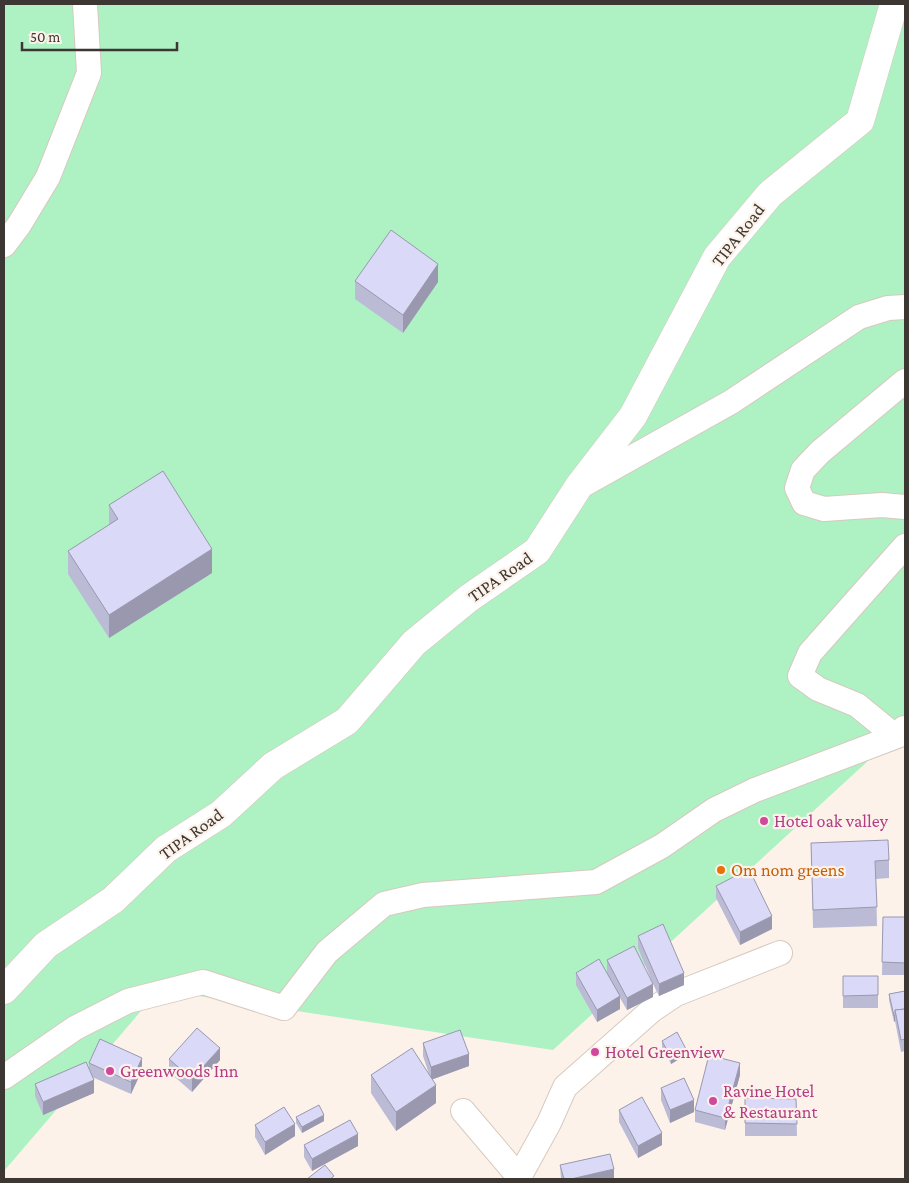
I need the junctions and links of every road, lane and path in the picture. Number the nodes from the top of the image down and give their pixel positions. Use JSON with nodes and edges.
{"nodes":[{"id":1,"x":85,"y":4,"type":"edge"},
{"id":2,"x":894,"y":4,"type":"edge"},
{"id":3,"x":4,"y":245,"type":"edge"},
{"id":4,"x":905,"y":307,"type":"edge"},
{"id":5,"x":905,"y":381,"type":"edge"},
{"id":6,"x":579,"y":486,"type":"junction"},
{"id":7,"x":905,"y":507,"type":"edge"},
{"id":8,"x":905,"y":546,"type":"edge"},
{"id":9,"x":902,"y":732,"type":"edge"},
{"id":10,"x":780,"y":953,"type":"dead end"},
{"id":11,"x":4,"y":990,"type":"edge"},
{"id":12,"x":4,"y":1078,"type":"edge"},
{"id":13,"x":463,"y":1111,"type":"dead end"},
{"id":14,"x":518,"y":1178,"type":"edge"}],
"edges":[{"from":1,"to":3,"type":"street"},
{"from":2,"to":6,"type":"street","name":"TIPA Road"},
{"from":4,"to":6,"type":"street"},
{"from":5,"to":7,"type":"street"},
{"from":6,"to":11,"type":"street","name":"TIPA Road"},
{"from":8,"to":9,"type":"street"},
{"from":9,"to":12,"type":"street"},
{"from":10,"to":14,"type":"street"},
{"from":13,"to":14,"type":"street"}]}
